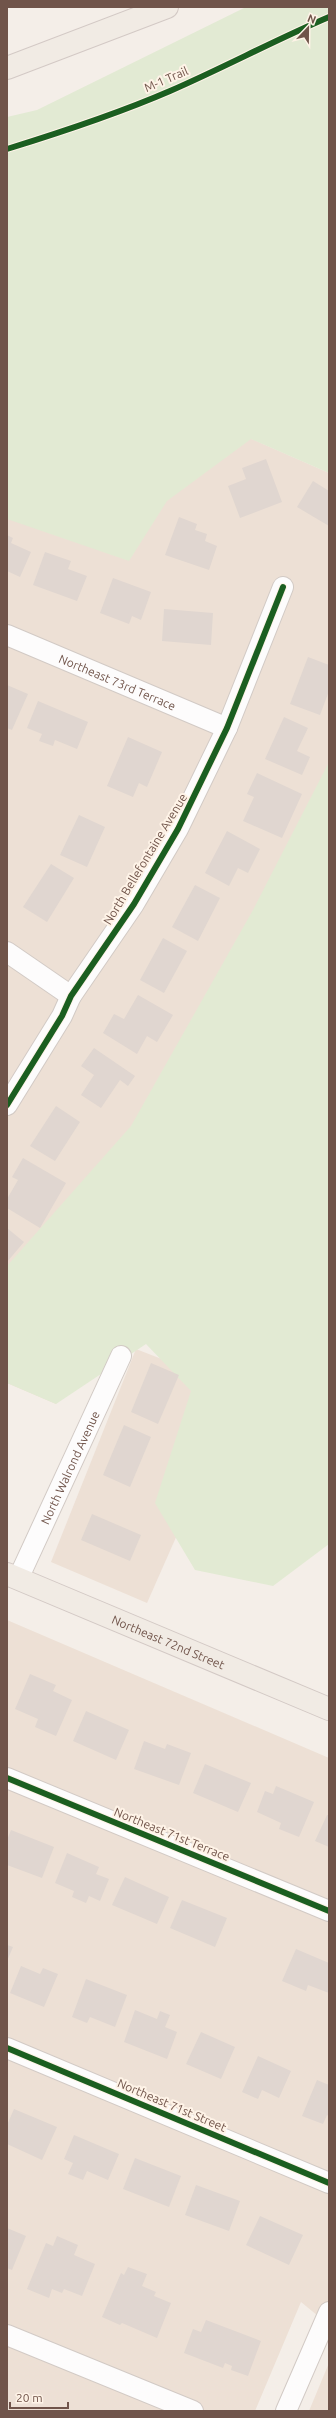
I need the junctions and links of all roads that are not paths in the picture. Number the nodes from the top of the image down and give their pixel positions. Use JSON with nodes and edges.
{"nodes":[{"id":1,"x":167,"y":7,"type":"edge"},
{"id":2,"x":7,"y":68,"type":"edge"},
{"id":3,"x":283,"y":587,"type":"dead end"},
{"id":4,"x":7,"y":635,"type":"edge"},
{"id":5,"x":227,"y":728,"type":"junction"},
{"id":6,"x":7,"y":952,"type":"edge"},
{"id":7,"x":71,"y":996,"type":"junction"},
{"id":8,"x":7,"y":1105,"type":"edge"},
{"id":9,"x":121,"y":1356,"type":"dead end"},
{"id":10,"x":13,"y":1577,"type":"edge"},
{"id":11,"x":329,"y":1709,"type":"edge"},
{"id":12,"x":7,"y":1778,"type":"edge"},
{"id":13,"x":329,"y":1911,"type":"edge"},
{"id":14,"x":7,"y":2048,"type":"edge"},
{"id":15,"x":329,"y":2183,"type":"edge"},
{"id":16,"x":329,"y":2312,"type":"edge"},
{"id":17,"x":7,"y":2335,"type":"edge"},
{"id":18,"x":193,"y":2411,"type":"edge"},
{"id":19,"x":286,"y":2411,"type":"edge"}],
"edges":[{"from":1,"to":2,"type":"main road"},
{"from":3,"to":5,"type":"street","name":"North Bellefontaine Avenue"},
{"from":4,"to":5,"type":"street","name":"Northeast 73rd Terrace"},
{"from":5,"to":7,"type":"street","name":"North Bellefontaine Avenue"},
{"from":6,"to":7,"type":"street"},
{"from":7,"to":8,"type":"street","name":"North Bellefontaine Avenue"},
{"from":9,"to":10,"type":"street","name":"North Walrond Avenue"},
{"from":10,"to":11,"type":"main road","name":"Northeast 72nd Street"},
{"from":12,"to":13,"type":"street","name":"Northeast 71st Terrace"},
{"from":14,"to":15,"type":"street","name":"Northeast 71st Street"},
{"from":16,"to":19,"type":"street"},
{"from":17,"to":18,"type":"street"}]}
